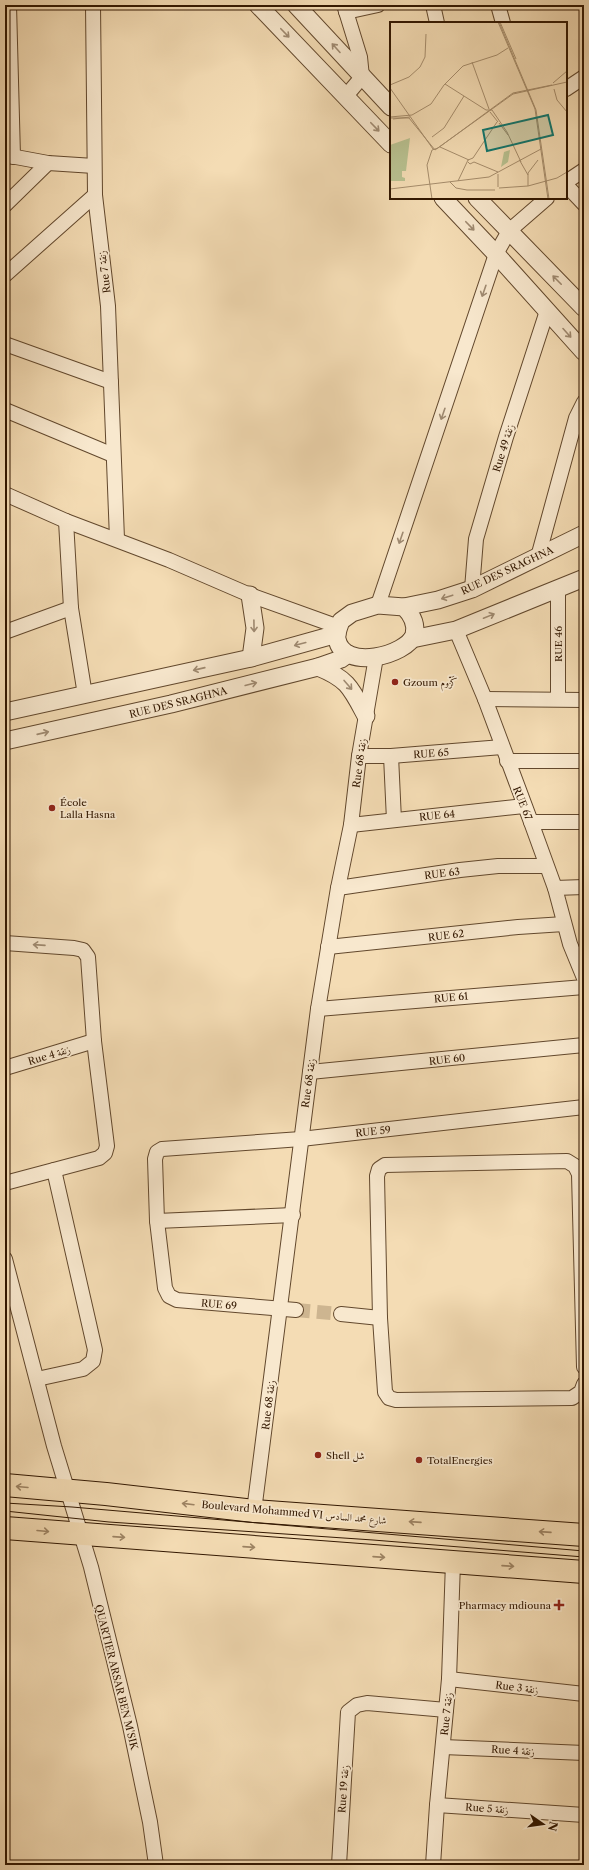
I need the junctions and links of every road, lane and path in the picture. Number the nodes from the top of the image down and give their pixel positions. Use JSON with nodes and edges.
{"nodes":[{"id":1,"x":8,"y":5,"type":"edge"},
{"id":2,"x":93,"y":5,"type":"edge"},
{"id":3,"x":258,"y":5,"type":"edge"},
{"id":4,"x":296,"y":5,"type":"edge"},
{"id":5,"x":378,"y":5,"type":"edge"},
{"id":6,"x":433,"y":5,"type":"edge"},
{"id":7,"x":498,"y":5,"type":"edge"},
{"id":8,"x":345,"y":9,"type":"edge"},
{"id":9,"x":436,"y":22,"type":"edge"},
{"id":10,"x":503,"y":22,"type":"edge"},
{"id":11,"x":8,"y":65,"type":"edge"},
{"id":12,"x":362,"y":77,"type":"junction"},
{"id":13,"x":584,"y":77,"type":"edge"},
{"id":14,"x":567,"y":88,"type":"edge"},
{"id":15,"x":346,"y":96,"type":"junction"},
{"id":16,"x":390,"y":106,"type":"edge"},
{"id":17,"x":390,"y":143,"type":"edge"},
{"id":18,"x":9,"y":156,"type":"edge"},
{"id":19,"x":48,"y":163,"type":"junction"},
{"id":20,"x":94,"y":166,"type":"junction"},
{"id":21,"x":584,"y":170,"type":"edge"},
{"id":22,"x":567,"y":183,"type":"edge"},
{"id":23,"x":567,"y":185,"type":"edge"},
{"id":24,"x":95,"y":195,"type":"junction"},
{"id":25,"x":444,"y":199,"type":"edge"},
{"id":26,"x":478,"y":199,"type":"edge"},
{"id":27,"x":547,"y":199,"type":"edge"},
{"id":28,"x":584,"y":204,"type":"edge"},
{"id":29,"x":5,"y":205,"type":"edge"},
{"id":30,"x":509,"y":231,"type":"junction"},
{"id":31,"x":496,"y":254,"type":"junction"},
{"id":32,"x":5,"y":275,"type":"edge"},
{"id":33,"x":584,"y":308,"type":"edge"},
{"id":34,"x":547,"y":311,"type":"junction"},
{"id":35,"x":5,"y":344,"type":"edge"},
{"id":36,"x":584,"y":352,"type":"edge"},
{"id":37,"x":111,"y":382,"type":"junction"},
{"id":38,"x":584,"y":402,"type":"edge"},
{"id":39,"x":5,"y":410,"type":"edge"},
{"id":40,"x":113,"y":455,"type":"junction"},
{"id":41,"x":5,"y":494,"type":"edge"},
{"id":42,"x":66,"y":521,"type":"junction"},
{"id":43,"x":584,"y":534,"type":"edge"},
{"id":44,"x":117,"y":539,"type":"junction"},
{"id":45,"x":538,"y":557,"type":"junction"},
{"id":46,"x":584,"y":578,"type":"edge"},
{"id":47,"x":472,"y":589,"type":"junction"},
{"id":48,"x":558,"y":589,"type":"junction"},
{"id":49,"x":250,"y":595,"type":"junction"},
{"id":50,"x":378,"y":605,"type":"junction"},
{"id":51,"x":404,"y":607,"type":"junction"},
{"id":52,"x":71,"y":608,"type":"junction"},
{"id":53,"x":456,"y":630,"type":"junction"},
{"id":54,"x":338,"y":631,"type":"junction"},
{"id":55,"x":5,"y":632,"type":"edge"},
{"id":56,"x":412,"y":639,"type":"junction"},
{"id":57,"x":348,"y":654,"type":"junction"},
{"id":58,"x":376,"y":657,"type":"junction"},
{"id":59,"x":251,"y":658,"type":"junction"},
{"id":60,"x":318,"y":666,"type":"junction"},
{"id":61,"x":85,"y":695,"type":"junction"},
{"id":62,"x":484,"y":699,"type":"junction"},
{"id":63,"x":558,"y":699,"type":"junction"},
{"id":64,"x":584,"y":700,"type":"edge"},
{"id":65,"x":5,"y":712,"type":"edge"},
{"id":66,"x":366,"y":716,"type":"junction"},
{"id":67,"x":5,"y":741,"type":"edge"},
{"id":68,"x":502,"y":747,"type":"junction"},
{"id":69,"x":359,"y":756,"type":"junction"},
{"id":70,"x":391,"y":756,"type":"junction"},
{"id":71,"x":584,"y":761,"type":"edge"},
{"id":72,"x":507,"y":762,"type":"junction"},
{"id":73,"x":524,"y":806,"type":"junction"},
{"id":74,"x":394,"y":820,"type":"junction"},
{"id":75,"x":531,"y":822,"type":"junction"},
{"id":76,"x":584,"y":822,"type":"edge"},
{"id":77,"x":351,"y":825,"type":"junction"},
{"id":78,"x":546,"y":866,"type":"junction"},
{"id":79,"x":584,"y":887,"type":"edge"},
{"id":80,"x":338,"y":888,"type":"junction"},
{"id":81,"x":555,"y":888,"type":"junction"},
{"id":82,"x":564,"y":924,"type":"junction"},
{"id":83,"x":5,"y":943,"type":"edge"},
{"id":84,"x":570,"y":944,"type":"junction"},
{"id":85,"x":584,"y":944,"type":"edge"},
{"id":86,"x":328,"y":947,"type":"junction"},
{"id":87,"x":584,"y":978,"type":"edge"},
{"id":88,"x":584,"y":987,"type":"edge"},
{"id":89,"x":318,"y":1009,"type":"junction"},
{"id":90,"x":94,"y":1041,"type":"junction"},
{"id":91,"x":584,"y":1045,"type":"edge"},
{"id":92,"x":5,"y":1068,"type":"edge"},
{"id":93,"x":310,"y":1072,"type":"junction"},
{"id":94,"x":584,"y":1107,"type":"edge"},
{"id":95,"x":301,"y":1139,"type":"junction"},
{"id":96,"x":54,"y":1170,"type":"junction"},
{"id":97,"x":5,"y":1183,"type":"edge"},
{"id":98,"x":293,"y":1215,"type":"junction"},
{"id":99,"x":157,"y":1221,"type":"junction"},
{"id":100,"x":5,"y":1259,"type":"edge"},
{"id":101,"x":280,"y":1310,"type":"junction"},
{"id":102,"x":296,"y":1310,"type":"tunnel mouth"},
{"id":103,"x":341,"y":1314,"type":"tunnel mouth"},
{"id":104,"x":380,"y":1318,"type":"junction"},
{"id":105,"x":584,"y":1367,"type":"edge"},
{"id":106,"x":37,"y":1379,"type":"junction"},
{"id":107,"x":584,"y":1384,"type":"edge"},
{"id":108,"x":5,"y":1485,"type":"edge"},
{"id":109,"x":68,"y":1491,"type":"junction"},
{"id":110,"x":254,"y":1511,"type":"junction"},
{"id":111,"x":5,"y":1528,"type":"edge"},
{"id":112,"x":80,"y":1535,"type":"junction"},
{"id":113,"x":584,"y":1535,"type":"edge"},
{"id":114,"x":453,"y":1562,"type":"junction"},
{"id":115,"x":584,"y":1572,"type":"edge"},
{"id":116,"x":449,"y":1679,"type":"junction"},
{"id":117,"x":584,"y":1694,"type":"edge"},
{"id":118,"x":446,"y":1710,"type":"junction"},
{"id":119,"x":443,"y":1747,"type":"junction"},
{"id":120,"x":584,"y":1753,"type":"edge"},
{"id":121,"x":437,"y":1805,"type":"junction"},
{"id":122,"x":584,"y":1815,"type":"edge"},
{"id":123,"x":156,"y":1865,"type":"edge"},
{"id":124,"x":339,"y":1865,"type":"edge"},
{"id":125,"x":433,"y":1865,"type":"edge"}],
"edges":[{"from":1,"to":11,"type":"street"},
{"from":2,"to":20,"type":"street","name":"Rue 7 زنقة"},
{"from":3,"to":15,"type":"street","one_way":true},
{"from":12,"to":4,"type":"street","one_way":true},
{"from":5,"to":8,"type":"street"},
{"from":6,"to":9,"type":"street"},
{"from":7,"to":10,"type":"street"},
{"from":8,"to":12,"type":"street"},
{"from":11,"to":18,"type":"street"},
{"from":12,"to":15,"type":"street"},
{"from":12,"to":16,"type":"street"},
{"from":13,"to":14,"type":"street"},
{"from":15,"to":17,"type":"street","one_way":true},
{"from":18,"to":19,"type":"street"},
{"from":19,"to":20,"type":"street"},
{"from":19,"to":29,"type":"street"},
{"from":20,"to":24,"type":"street","name":"Rue 7 زنقة"},
{"from":21,"to":22,"type":"street"},
{"from":23,"to":28,"type":"street"},
{"from":24,"to":32,"type":"street"},
{"from":24,"to":37,"type":"street","name":"Rue 7 زنقة"},
{"from":25,"to":31,"type":"street","one_way":true},
{"from":26,"to":30,"type":"street"},
{"from":27,"to":30,"type":"street"},
{"from":30,"to":31,"type":"street"},
{"from":33,"to":30,"type":"street","one_way":true},
{"from":31,"to":34,"type":"street"},
{"from":31,"to":50,"type":"street","one_way":true},
{"from":34,"to":36,"type":"street","one_way":true},
{"from":34,"to":47,"type":"street","name":"Rue 49 زنقة"},
{"from":35,"to":37,"type":"street"},
{"from":37,"to":40,"type":"street","name":"Rue 7 زنقة"},
{"from":38,"to":45,"type":"street"},
{"from":39,"to":40,"type":"street"},
{"from":40,"to":44,"type":"street","name":"Rue 7 زنقة"},
{"from":41,"to":42,"type":"street"},
{"from":42,"to":44,"type":"street"},
{"from":42,"to":52,"type":"street"},
{"from":43,"to":45,"type":"street","name":"RUE DES SRAGHNA"},
{"from":44,"to":49,"type":"street"},
{"from":45,"to":47,"type":"street","name":"RUE DES SRAGHNA"},
{"from":46,"to":48,"type":"street"},
{"from":47,"to":51,"type":"street","name":"RUE DES SRAGHNA","one_way":true},
{"from":53,"to":48,"type":"street","one_way":true},
{"from":48,"to":63,"type":"street","name":"RUE 46"},
{"from":49,"to":54,"type":"street"},
{"from":49,"to":59,"type":"street","one_way":true},
{"from":50,"to":51,"type":"street"},
{"from":50,"to":54,"type":"street"},
{"from":51,"to":56,"type":"street"},
{"from":52,"to":55,"type":"street"},
{"from":52,"to":61,"type":"street"},
{"from":53,"to":56,"type":"street"},
{"from":53,"to":62,"type":"street","name":"RUE 67"},
{"from":54,"to":57,"type":"street"},
{"from":54,"to":59,"type":"street","one_way":true},
{"from":56,"to":58,"type":"street"},
{"from":57,"to":58,"type":"street"},
{"from":57,"to":60,"type":"street","name":"RUE DES SRAGHNA"},
{"from":58,"to":66,"type":"street","name":"Rue 68 زنقة"},
{"from":59,"to":61,"type":"street","one_way":true},
{"from":60,"to":66,"type":"street","one_way":true},
{"from":67,"to":60,"type":"street","name":"RUE DES SRAGHNA","one_way":true},
{"from":61,"to":65,"type":"street"},
{"from":62,"to":63,"type":"street"},
{"from":62,"to":68,"type":"street","name":"RUE 67"},
{"from":63,"to":64,"type":"street"},
{"from":66,"to":69,"type":"street","name":"Rue 68 زنقة"},
{"from":68,"to":70,"type":"street","name":"RUE 65"},
{"from":68,"to":72,"type":"street","name":"RUE 67"},
{"from":69,"to":70,"type":"street","name":"RUE 65"},
{"from":69,"to":77,"type":"street","name":"Rue 68 زنقة"},
{"from":70,"to":74,"type":"street"},
{"from":71,"to":72,"type":"street"},
{"from":72,"to":73,"type":"street","name":"RUE 67"},
{"from":73,"to":74,"type":"street","name":"RUE 64"},
{"from":73,"to":75,"type":"street","name":"RUE 67"},
{"from":74,"to":77,"type":"street","name":"RUE 64"},
{"from":75,"to":76,"type":"street"},
{"from":75,"to":78,"type":"street","name":"RUE 67"},
{"from":77,"to":80,"type":"street","name":"Rue 68 زنقة"},
{"from":78,"to":80,"type":"street","name":"RUE 63"},
{"from":78,"to":81,"type":"street","name":"RUE 67"},
{"from":79,"to":81,"type":"street"},
{"from":80,"to":86,"type":"street","name":"Rue 68 زنقة"},
{"from":81,"to":82,"type":"street","name":"RUE 67"},
{"from":82,"to":84,"type":"street","name":"RUE 67"},
{"from":82,"to":86,"type":"street","name":"RUE 62"},
{"from":90,"to":83,"type":"street","one_way":true},
{"from":84,"to":85,"type":"street"},
{"from":84,"to":87,"type":"street","name":"RUE 67"},
{"from":86,"to":89,"type":"street","name":"Rue 68 زنقة"},
{"from":88,"to":89,"type":"street","name":"RUE 61"},
{"from":89,"to":93,"type":"street","name":"Rue 68 زنقة"},
{"from":90,"to":92,"type":"street","name":"Rue 4 زنقة"},
{"from":90,"to":96,"type":"street"},
{"from":91,"to":93,"type":"street","name":"RUE 60"},
{"from":93,"to":95,"type":"street","name":"Rue 68 زنقة"},
{"from":94,"to":95,"type":"street","name":"RUE 59"},
{"from":95,"to":98,"type":"street","name":"Rue 68 زنقة"},
{"from":95,"to":99,"type":"street","name":"RUE 59"},
{"from":96,"to":97,"type":"street"},
{"from":96,"to":106,"type":"street"},
{"from":98,"to":99,"type":"street"},
{"from":98,"to":101,"type":"street","name":"Rue 68 زنقة"},
{"from":99,"to":101,"type":"street","name":"RUE 69"},
{"from":100,"to":106,"type":"street","name":"QUARTIER ARSAR BEN M'SIK"},
{"from":101,"to":102,"type":"street","name":"RUE 69"},
{"from":101,"to":110,"type":"street","name":"Rue 68 زنقة"},
{"from":103,"to":104,"type":"street"},
{"from":104,"to":105,"type":"street"},
{"from":104,"to":107,"type":"street"},
{"from":106,"to":109,"type":"street","name":"QUARTIER ARSAR BEN M'SIK"},
{"from":109,"to":108,"type":"main road","name":"Boulevard Mohammed VI شارع محمد السادس","one_way":true},
{"from":110,"to":109,"type":"main road","name":"Boulevard Mohammed VI شارع محمد السادس","one_way":true},
{"from":109,"to":112,"type":"street","name":"QUARTIER ARSAR BEN M'SIK"},
{"from":113,"to":110,"type":"main road","name":"Boulevard Mohammed VI شارع محمد السادس","one_way":true},
{"from":111,"to":112,"type":"main road","one_way":true},
{"from":112,"to":114,"type":"main road","one_way":true},
{"from":112,"to":123,"type":"street","name":"QUARTIER ARSAR BEN M'SIK"},
{"from":114,"to":115,"type":"main road","one_way":true},
{"from":114,"to":116,"type":"street","name":"Rue 7 زنقة"},
{"from":116,"to":117,"type":"street","name":"Rue 3 زنقة"},
{"from":116,"to":118,"type":"street","name":"Rue 7 زنقة"},
{"from":118,"to":119,"type":"street","name":"Rue 7 زنقة"},
{"from":118,"to":124,"type":"street","name":"Rue 19 زنقة"},
{"from":119,"to":120,"type":"street","name":"Rue 4 زنقة"},
{"from":119,"to":121,"type":"street","name":"Rue 7 زنقة"},
{"from":121,"to":122,"type":"street","name":"Rue 5 زنقة"},
{"from":121,"to":125,"type":"street","name":"Rue 7 زنقة"}]}
